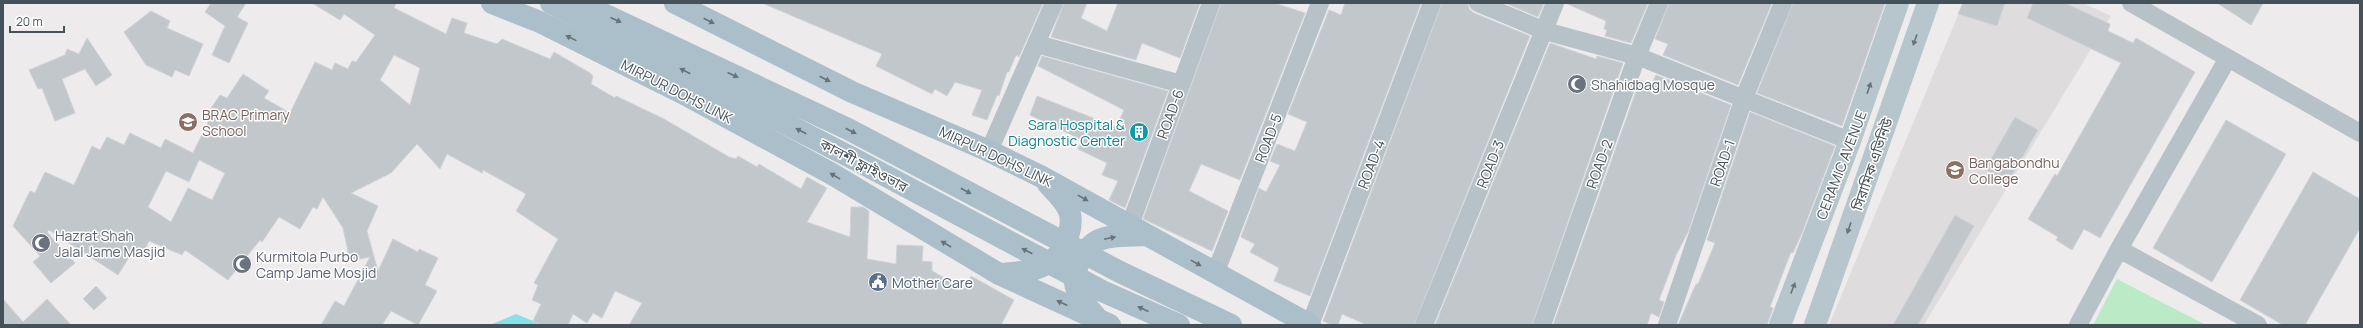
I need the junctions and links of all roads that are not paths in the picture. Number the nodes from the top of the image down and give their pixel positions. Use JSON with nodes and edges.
{"nodes":[{"id":1,"x":492,"y":3,"type":"edge"},
{"id":2,"x":517,"y":3,"type":"edge"},
{"id":3,"x":551,"y":3,"type":"edge"},
{"id":4,"x":580,"y":3,"type":"edge"},
{"id":5,"x":675,"y":3,"type":"edge"},
{"id":6,"x":1054,"y":3,"type":"edge"},
{"id":7,"x":1211,"y":3,"type":"edge"},
{"id":8,"x":1320,"y":3,"type":"edge"},
{"id":9,"x":1432,"y":3,"type":"edge"},
{"id":10,"x":1478,"y":3,"type":"edge"},
{"id":11,"x":1556,"y":3,"type":"edge"},
{"id":12,"x":1659,"y":3,"type":"edge"},
{"id":13,"x":1783,"y":3,"type":"edge"},
{"id":14,"x":1898,"y":3,"type":"edge"},
{"id":15,"x":1928,"y":3,"type":"edge"},
{"id":16,"x":2131,"y":3,"type":"edge"},
{"id":17,"x":540,"y":22,"type":"junction"},
{"id":18,"x":1545,"y":31,"type":"junction"},
{"id":19,"x":1037,"y":44,"type":"junction"},
{"id":20,"x":1637,"y":56,"type":"junction"},
{"id":21,"x":2228,"y":58,"type":"junction"},
{"id":22,"x":1182,"y":84,"type":"junction"},
{"id":23,"x":1744,"y":98,"type":"junction"},
{"id":24,"x":2360,"y":133,"type":"edge"},
{"id":25,"x":1850,"y":141,"type":"junction"},
{"id":26,"x":989,"y":151,"type":"junction"},
{"id":27,"x":1042,"y":177,"type":"junction"},
{"id":28,"x":1138,"y":230,"type":"junction"},
{"id":29,"x":2119,"y":249,"type":"junction"},
{"id":30,"x":999,"y":274,"type":"junction"},
{"id":31,"x":1215,"y":274,"type":"junction"},
{"id":32,"x":1105,"y":323,"type":"edge"},
{"id":33,"x":1179,"y":325,"type":"edge"},
{"id":34,"x":1231,"y":325,"type":"edge"},
{"id":35,"x":1310,"y":325,"type":"edge"},
{"id":36,"x":1424,"y":325,"type":"edge"},
{"id":37,"x":1542,"y":325,"type":"edge"},
{"id":38,"x":1667,"y":325,"type":"edge"},
{"id":39,"x":1780,"y":325,"type":"edge"},
{"id":40,"x":1815,"y":325,"type":"edge"},
{"id":41,"x":2078,"y":325,"type":"edge"},
{"id":42,"x":2258,"y":325,"type":"edge"}],
"edges":[{"from":1,"to":17,"type":"main road","name":"MIRPUR DOHS LINK"},
{"from":2,"to":17,"type":"main road"},
{"from":33,"to":3,"type":"main road","name":"কালশী ফ্লাইওভার","one_way":true,"bridge":true},
{"from":4,"to":34,"type":"main road","one_way":true,"bridge":true},
{"from":5,"to":26,"type":"main road","name":"MIRPUR DOHS LINK","one_way":true},
{"from":6,"to":19,"type":"street"},
{"from":7,"to":22,"type":"street","name":"ROAD-6"},
{"from":8,"to":31,"type":"street","name":"ROAD-5"},
{"from":9,"to":35,"type":"street","name":"ROAD-4"},
{"from":10,"to":18,"type":"street"},
{"from":11,"to":18,"type":"street","name":"ROAD-3"},
{"from":12,"to":20,"type":"street","name":"ROAD-2"},
{"from":13,"to":23,"type":"street","name":"ROAD-1"},
{"from":25,"to":14,"type":"main road","name":"CERAMIC AVENUE","one_way":true},
{"from":15,"to":40,"type":"main road","name":"সিরামিক এভিনিউ","one_way":true},
{"from":16,"to":21,"type":"street"},
{"from":30,"to":17,"type":"main road","name":"MIRPUR DOHS LINK","one_way":true},
{"from":18,"to":20,"type":"street"},
{"from":18,"to":36,"type":"street","name":"ROAD-3"},
{"from":19,"to":22,"type":"street"},
{"from":19,"to":26,"type":"street"},
{"from":20,"to":23,"type":"street"},
{"from":20,"to":37,"type":"street","name":"ROAD-2"},
{"from":21,"to":24,"type":"street"},
{"from":21,"to":29,"type":"street"},
{"from":22,"to":28,"type":"street","name":"ROAD-6"},
{"from":23,"to":25,"type":"street"},
{"from":23,"to":38,"type":"street","name":"ROAD-1"},
{"from":39,"to":25,"type":"main road","name":"CERAMIC AVENUE","one_way":true},
{"from":26,"to":27,"type":"main road","name":"MIRPUR DOHS LINK"},
{"from":27,"to":28,"type":"main road","name":"MIRPUR DOHS LINK","one_way":true},
{"from":27,"to":30,"type":"main road"},
{"from":28,"to":31,"type":"main road","name":"MIRPUR DOHS LINK","one_way":true},
{"from":32,"to":28,"type":"main road","one_way":true},
{"from":29,"to":41,"type":"street"},
{"from":29,"to":42,"type":"street"},
{"from":32,"to":30,"type":"main road","name":"MIRPUR DOHS LINK","one_way":true},
{"from":31,"to":35,"type":"main road","name":"MIRPUR DOHS LINK"}]}
